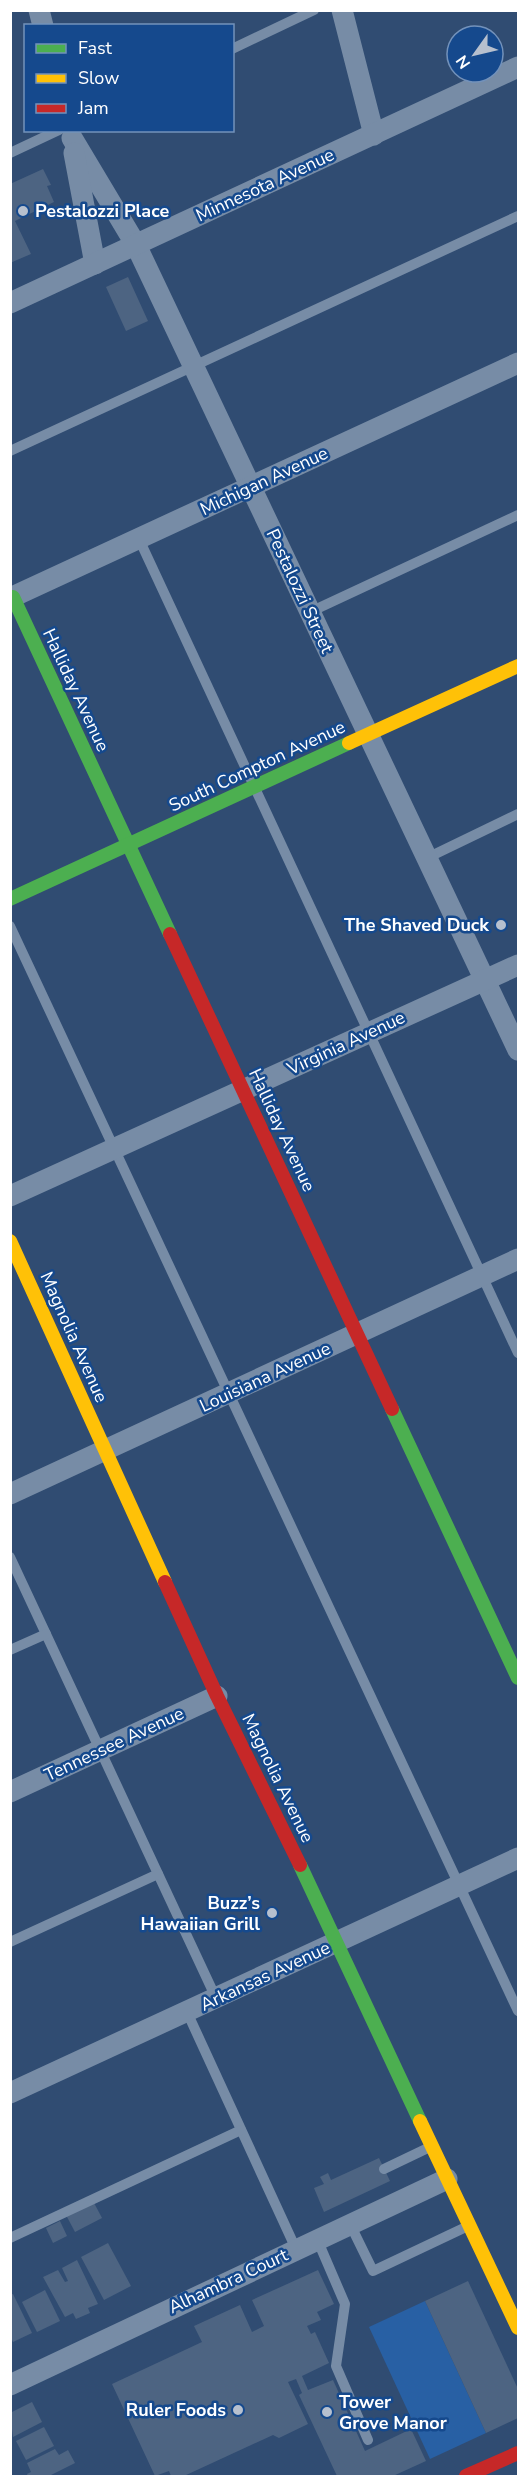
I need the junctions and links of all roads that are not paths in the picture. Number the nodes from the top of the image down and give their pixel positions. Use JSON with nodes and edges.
{"nodes":[{"id":1,"x":314,"y":10,"type":"edge"},
{"id":2,"x":342,"y":10,"type":"edge"},
{"id":3,"x":234,"y":48,"type":"edge"},
{"id":4,"x":519,"y":67,"type":"edge"},
{"id":5,"x":67,"y":133,"type":"edge"},
{"id":6,"x":374,"y":135,"type":"junction"},
{"id":7,"x":10,"y":153,"type":"edge"},
{"id":8,"x":519,"y":216,"type":"edge"},
{"id":9,"x":136,"y":245,"type":"junction"},
{"id":10,"x":95,"y":264,"type":"junction"},
{"id":11,"x":10,"y":303,"type":"edge"},
{"id":12,"x":519,"y":363,"type":"edge"},
{"id":13,"x":194,"y":366,"type":"junction"},
{"id":14,"x":10,"y":451,"type":"edge"},
{"id":15,"x":252,"y":486,"type":"junction"},
{"id":16,"x":519,"y":515,"type":"edge"},
{"id":17,"x":139,"y":539,"type":"junction"},
{"id":18,"x":12,"y":598,"type":"edge"},
{"id":19,"x":310,"y":612,"type":"junction"},
{"id":20,"x":519,"y":666,"type":"edge"},
{"id":21,"x":368,"y":735,"type":"junction"},
{"id":22,"x":253,"y":788,"type":"junction"},
{"id":23,"x":519,"y":814,"type":"edge"},
{"id":24,"x":129,"y":845,"type":"junction"},
{"id":25,"x":429,"y":857,"type":"junction"},
{"id":26,"x":10,"y":899,"type":"edge"},
{"id":27,"x":10,"y":926,"type":"edge"},
{"id":28,"x":519,"y":965,"type":"edge"},
{"id":29,"x":486,"y":980,"type":"junction"},
{"id":30,"x":370,"y":1032,"type":"junction"},
{"id":31,"x":519,"y":1050,"type":"edge"},
{"id":32,"x":244,"y":1090,"type":"junction"},
{"id":33,"x":115,"y":1149,"type":"junction"},
{"id":34,"x":10,"y":1196,"type":"edge"},
{"id":35,"x":10,"y":1241,"type":"edge"},
{"id":36,"x":519,"y":1259,"type":"edge"},
{"id":37,"x":483,"y":1275,"type":"junction"},
{"id":38,"x":357,"y":1334,"type":"junction"},
{"id":39,"x":519,"y":1353,"type":"edge"},
{"id":40,"x":229,"y":1393,"type":"junction"},
{"id":41,"x":105,"y":1451,"type":"junction"},
{"id":42,"x":10,"y":1494,"type":"edge"},
{"id":43,"x":10,"y":1557,"type":"edge"},
{"id":44,"x":46,"y":1634,"type":"junction"},
{"id":45,"x":10,"y":1650,"type":"edge"},
{"id":46,"x":519,"y":1678,"type":"edge"},
{"id":47,"x":218,"y":1696,"type":"junction"},
{"id":48,"x":100,"y":1750,"type":"junction"},
{"id":49,"x":10,"y":1792,"type":"edge"},
{"id":50,"x":519,"y":1858,"type":"edge"},
{"id":51,"x":158,"y":1874,"type":"junction"},
{"id":52,"x":460,"y":1885,"type":"junction"},
{"id":53,"x":10,"y":1941,"type":"edge"},
{"id":54,"x":338,"y":1942,"type":"junction"},
{"id":55,"x":216,"y":1998,"type":"junction"},
{"id":56,"x":519,"y":2011,"type":"edge"},
{"id":57,"x":187,"y":2012,"type":"junction"},
{"id":58,"x":10,"y":2093,"type":"edge"},
{"id":59,"x":242,"y":2130,"type":"junction"},
{"id":60,"x":432,"y":2146,"type":"junction"},
{"id":61,"x":384,"y":2169,"type":"dead end"},
{"id":62,"x":447,"y":2179,"type":"junction"},
{"id":63,"x":350,"y":2224,"type":"junction"},
{"id":64,"x":469,"y":2226,"type":"junction"},
{"id":65,"x":10,"y":2238,"type":"edge"},
{"id":66,"x":317,"y":2239,"type":"junction"},
{"id":67,"x":296,"y":2249,"type":"junction"},
{"id":68,"x":519,"y":2328,"type":"edge"},
{"id":69,"x":10,"y":2385,"type":"edge"},
{"id":70,"x":368,"y":2440,"type":"dead end"},
{"id":71,"x":519,"y":2453,"type":"edge"},
{"id":72,"x":466,"y":2476,"type":"edge"}],
"edges":[{"from":1,"to":3,"type":"lane"},
{"from":2,"to":6,"type":"street"},
{"from":4,"to":6,"type":"street","name":"Minnesota Avenue"},
{"from":5,"to":7,"type":"lane"},
{"from":5,"to":9,"type":"street","name":"Pestalozzi Street"},
{"from":5,"to":10,"type":"street"},
{"from":6,"to":9,"type":"street","name":"Minnesota Avenue"},
{"from":8,"to":13,"type":"lane"},
{"from":9,"to":10,"type":"street","name":"Minnesota Avenue"},
{"from":9,"to":13,"type":"street","name":"Pestalozzi Street"},
{"from":10,"to":11,"type":"street","name":"Minnesota Avenue"},
{"from":12,"to":15,"type":"street","name":"Michigan Avenue"},
{"from":13,"to":14,"type":"lane"},
{"from":13,"to":15,"type":"street","name":"Pestalozzi Street"},
{"from":15,"to":17,"type":"street","name":"Michigan Avenue"},
{"from":15,"to":19,"type":"street","name":"Pestalozzi Street"},
{"from":16,"to":19,"type":"lane"},
{"from":17,"to":18,"type":"street","name":"Michigan Avenue"},
{"from":17,"to":22,"type":"lane"},
{"from":18,"to":24,"type":"street","name":"Halliday Avenue"},
{"from":19,"to":21,"type":"street","name":"Pestalozzi Street"},
{"from":20,"to":21,"type":"street","name":"South Compton Avenue"},
{"from":21,"to":22,"type":"street","name":"South Compton Avenue"},
{"from":21,"to":25,"type":"street","name":"Pestalozzi Street"},
{"from":22,"to":24,"type":"street","name":"South Compton Avenue"},
{"from":22,"to":30,"type":"lane"},
{"from":23,"to":25,"type":"lane"},
{"from":24,"to":26,"type":"street","name":"South Compton Avenue"},
{"from":24,"to":32,"type":"street","name":"Halliday Avenue"},
{"from":25,"to":29,"type":"street","name":"Pestalozzi Street"},
{"from":27,"to":33,"type":"lane"},
{"from":28,"to":29,"type":"street","name":"Virginia Avenue"},
{"from":29,"to":30,"type":"street","name":"Virginia Avenue"},
{"from":29,"to":31,"type":"street","name":"Pestalozzi Street"},
{"from":30,"to":32,"type":"street","name":"Virginia Avenue"},
{"from":30,"to":37,"type":"lane"},
{"from":32,"to":33,"type":"street","name":"Virginia Avenue"},
{"from":32,"to":38,"type":"street","name":"Halliday Avenue"},
{"from":33,"to":34,"type":"street","name":"Virginia Avenue"},
{"from":33,"to":40,"type":"lane"},
{"from":35,"to":41,"type":"street","name":"Magnolia Avenue"},
{"from":36,"to":37,"type":"street","name":"Louisiana Avenue"},
{"from":37,"to":38,"type":"street","name":"Louisiana Avenue"},
{"from":37,"to":39,"type":"lane"},
{"from":38,"to":40,"type":"street","name":"Louisiana Avenue"},
{"from":38,"to":46,"type":"street","name":"Halliday Avenue"},
{"from":40,"to":41,"type":"street","name":"Louisiana Avenue"},
{"from":40,"to":52,"type":"lane"},
{"from":41,"to":42,"type":"street","name":"Louisiana Avenue"},
{"from":41,"to":47,"type":"street","name":"Magnolia Avenue"},
{"from":43,"to":44,"type":"lane"},
{"from":44,"to":45,"type":"lane"},
{"from":44,"to":48,"type":"lane"},
{"from":47,"to":48,"type":"street","name":"Tennessee Avenue"},
{"from":47,"to":54,"type":"street","name":"Magnolia Avenue"},
{"from":48,"to":49,"type":"street","name":"Tennessee Avenue"},
{"from":48,"to":51,"type":"lane"},
{"from":50,"to":52,"type":"street","name":"Arkansas Avenue"},
{"from":51,"to":53,"type":"lane"},
{"from":51,"to":55,"type":"lane"},
{"from":52,"to":54,"type":"street","name":"Arkansas Avenue"},
{"from":52,"to":56,"type":"lane"},
{"from":54,"to":55,"type":"street","name":"Arkansas Avenue"},
{"from":54,"to":60,"type":"street","name":"Magnolia Avenue"},
{"from":55,"to":57,"type":"street","name":"Arkansas Avenue"},
{"from":57,"to":58,"type":"street","name":"Arkansas Avenue"},
{"from":57,"to":59,"type":"lane"},
{"from":59,"to":65,"type":"lane"},
{"from":59,"to":67,"type":"lane"},
{"from":60,"to":61,"type":"lane"},
{"from":60,"to":62,"type":"street","name":"Magnolia Avenue"},
{"from":62,"to":63,"type":"street","name":"Alhambra Court"},
{"from":62,"to":64,"type":"street","name":"Magnolia Avenue"},
{"from":63,"to":64,"type":"lane"},
{"from":63,"to":66,"type":"street","name":"Alhambra Court"},
{"from":64,"to":68,"type":"street","name":"Magnolia Avenue"},
{"from":66,"to":67,"type":"street","name":"Alhambra Court"},
{"from":66,"to":70,"type":"lane"},
{"from":67,"to":69,"type":"street","name":"Alhambra Court"},
{"from":71,"to":72,"type":"street"}]}
